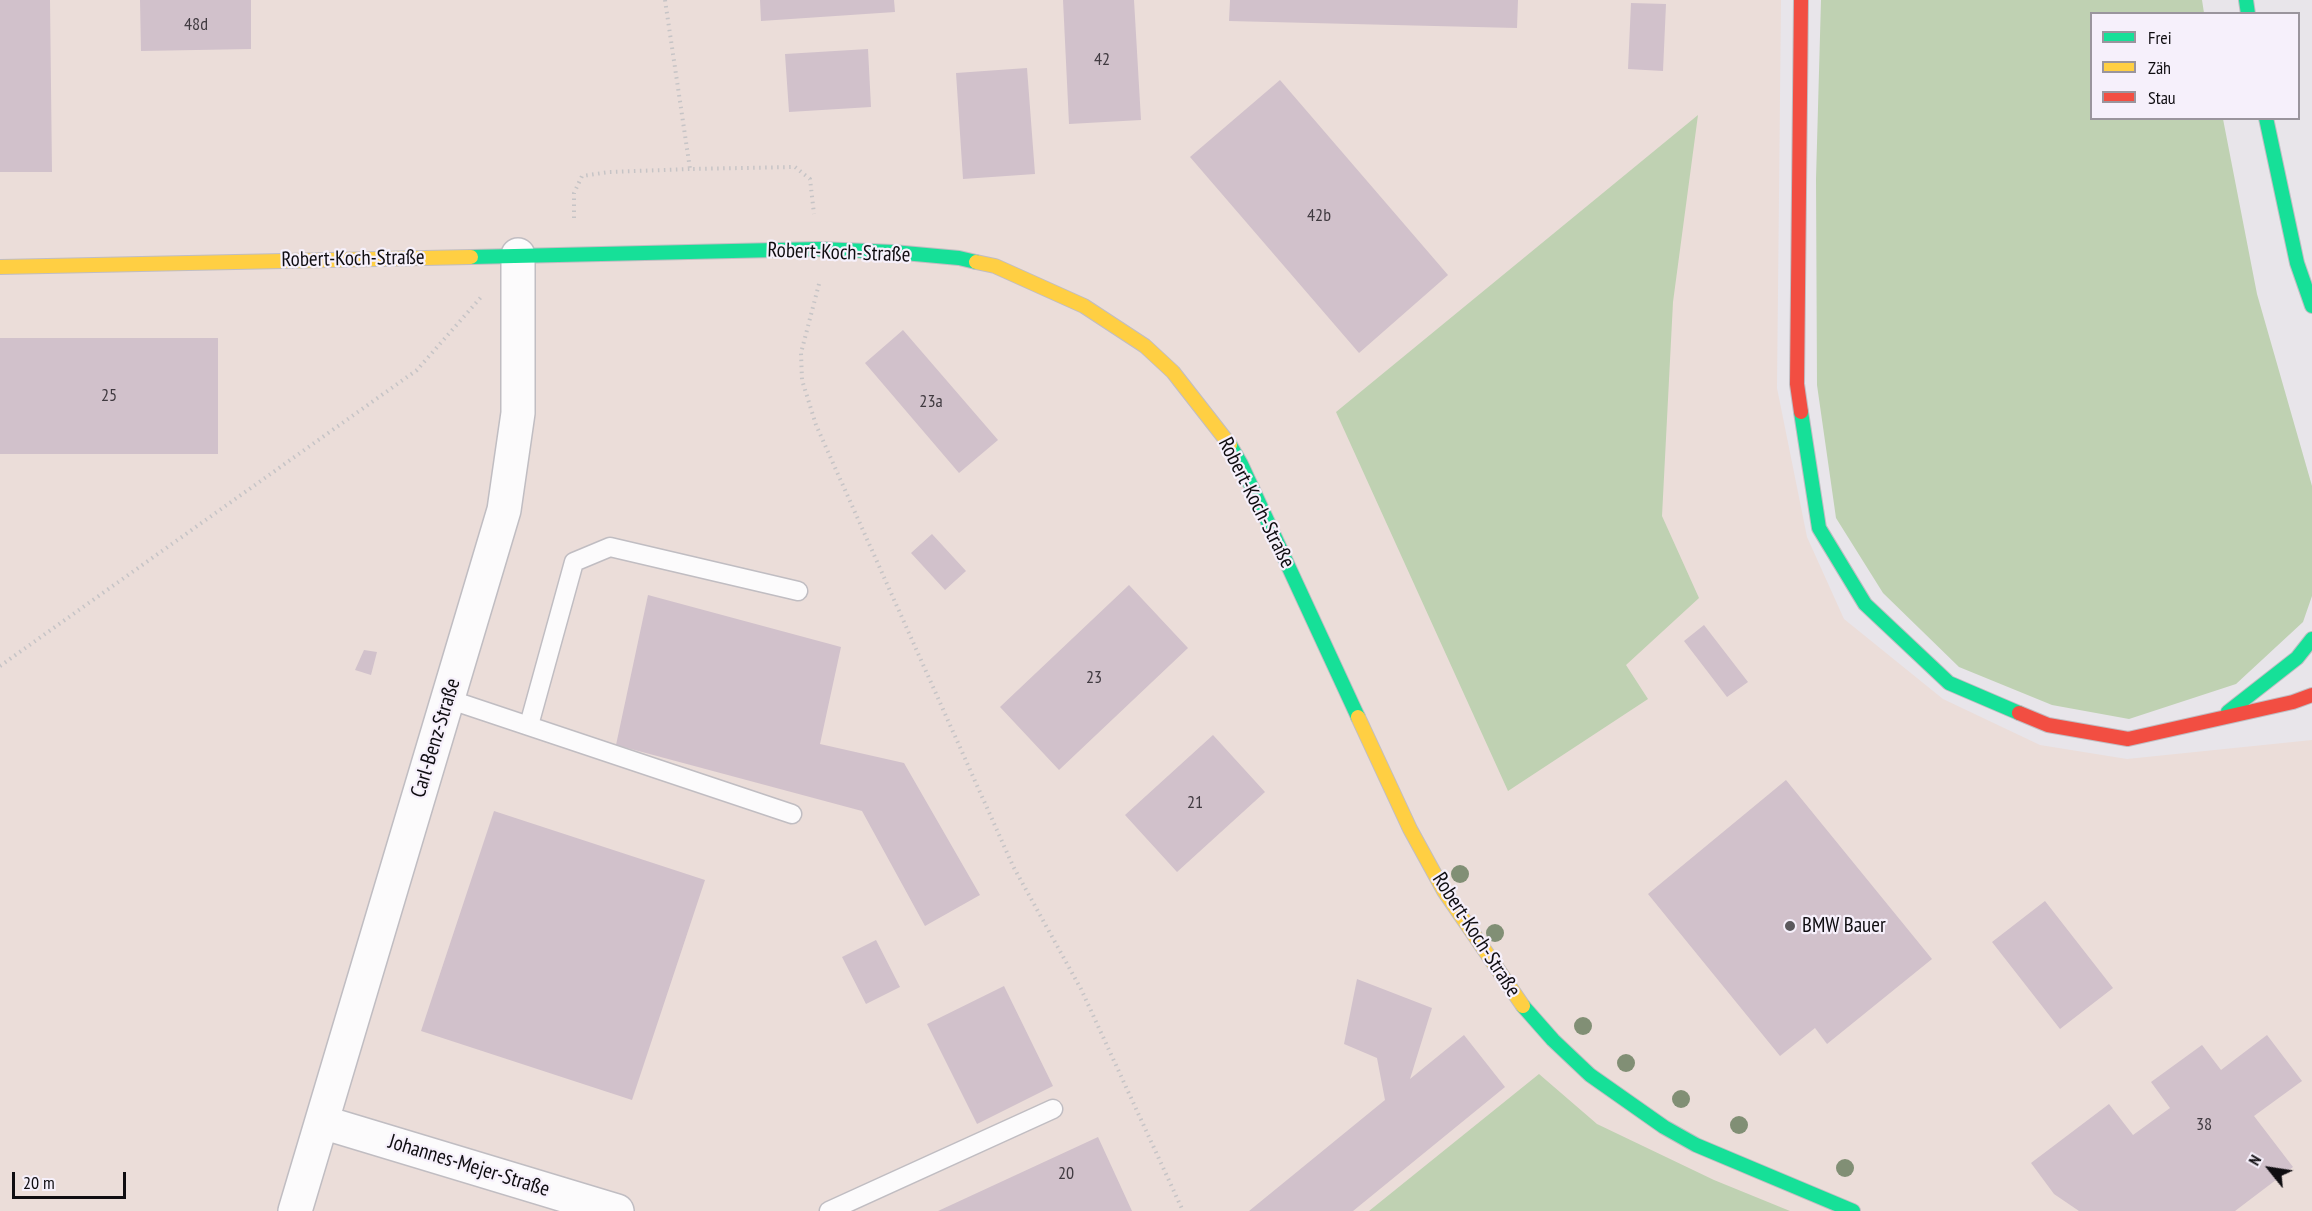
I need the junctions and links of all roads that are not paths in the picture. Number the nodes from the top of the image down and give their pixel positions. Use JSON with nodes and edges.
{"nodes":[{"id":1,"x":1801,"y":0,"type":"edge"},
{"id":2,"x":2266,"y":120,"type":"edge"},
{"id":3,"x":518,"y":255,"type":"junction"},
{"id":4,"x":0,"y":267,"type":"edge"},
{"id":5,"x":2312,"y":306,"type":"edge"},
{"id":6,"x":798,"y":591,"type":"dead end"},
{"id":7,"x":2312,"y":639,"type":"edge"},
{"id":8,"x":2312,"y":695,"type":"edge"},
{"id":9,"x":448,"y":699,"type":"junction"},
{"id":10,"x":2219,"y":718,"type":"junction"},
{"id":11,"x":529,"y":725,"type":"junction"},
{"id":12,"x":792,"y":814,"type":"dead end"},
{"id":13,"x":1053,"y":1109,"type":"dead end"},
{"id":14,"x":322,"y":1122,"type":"junction"},
{"id":15,"x":295,"y":1211,"type":"edge"},
{"id":16,"x":617,"y":1211,"type":"edge"},
{"id":17,"x":829,"y":1211,"type":"edge"},
{"id":18,"x":1853,"y":1211,"type":"edge"}],
"edges":[{"from":1,"to":10,"type":"main road"},
{"from":2,"to":5,"type":"main road"},
{"from":3,"to":4,"type":"main road","name":"Robert-Koch-Straße"},
{"from":3,"to":9,"type":"street","name":"Carl-Benz-Straße"},
{"from":3,"to":18,"type":"main road","name":"Robert-Koch-Straße"},
{"from":6,"to":11,"type":"lane"},
{"from":7,"to":10,"type":"main road"},
{"from":8,"to":10,"type":"main road"},
{"from":9,"to":11,"type":"lane"},
{"from":9,"to":14,"type":"street","name":"Carl-Benz-Straße"},
{"from":11,"to":12,"type":"lane"},
{"from":13,"to":17,"type":"lane"},
{"from":14,"to":15,"type":"street","name":"Carl-Benz-Straße"},
{"from":14,"to":16,"type":"street","name":"Johannes-Mejer-Straße"}]}
